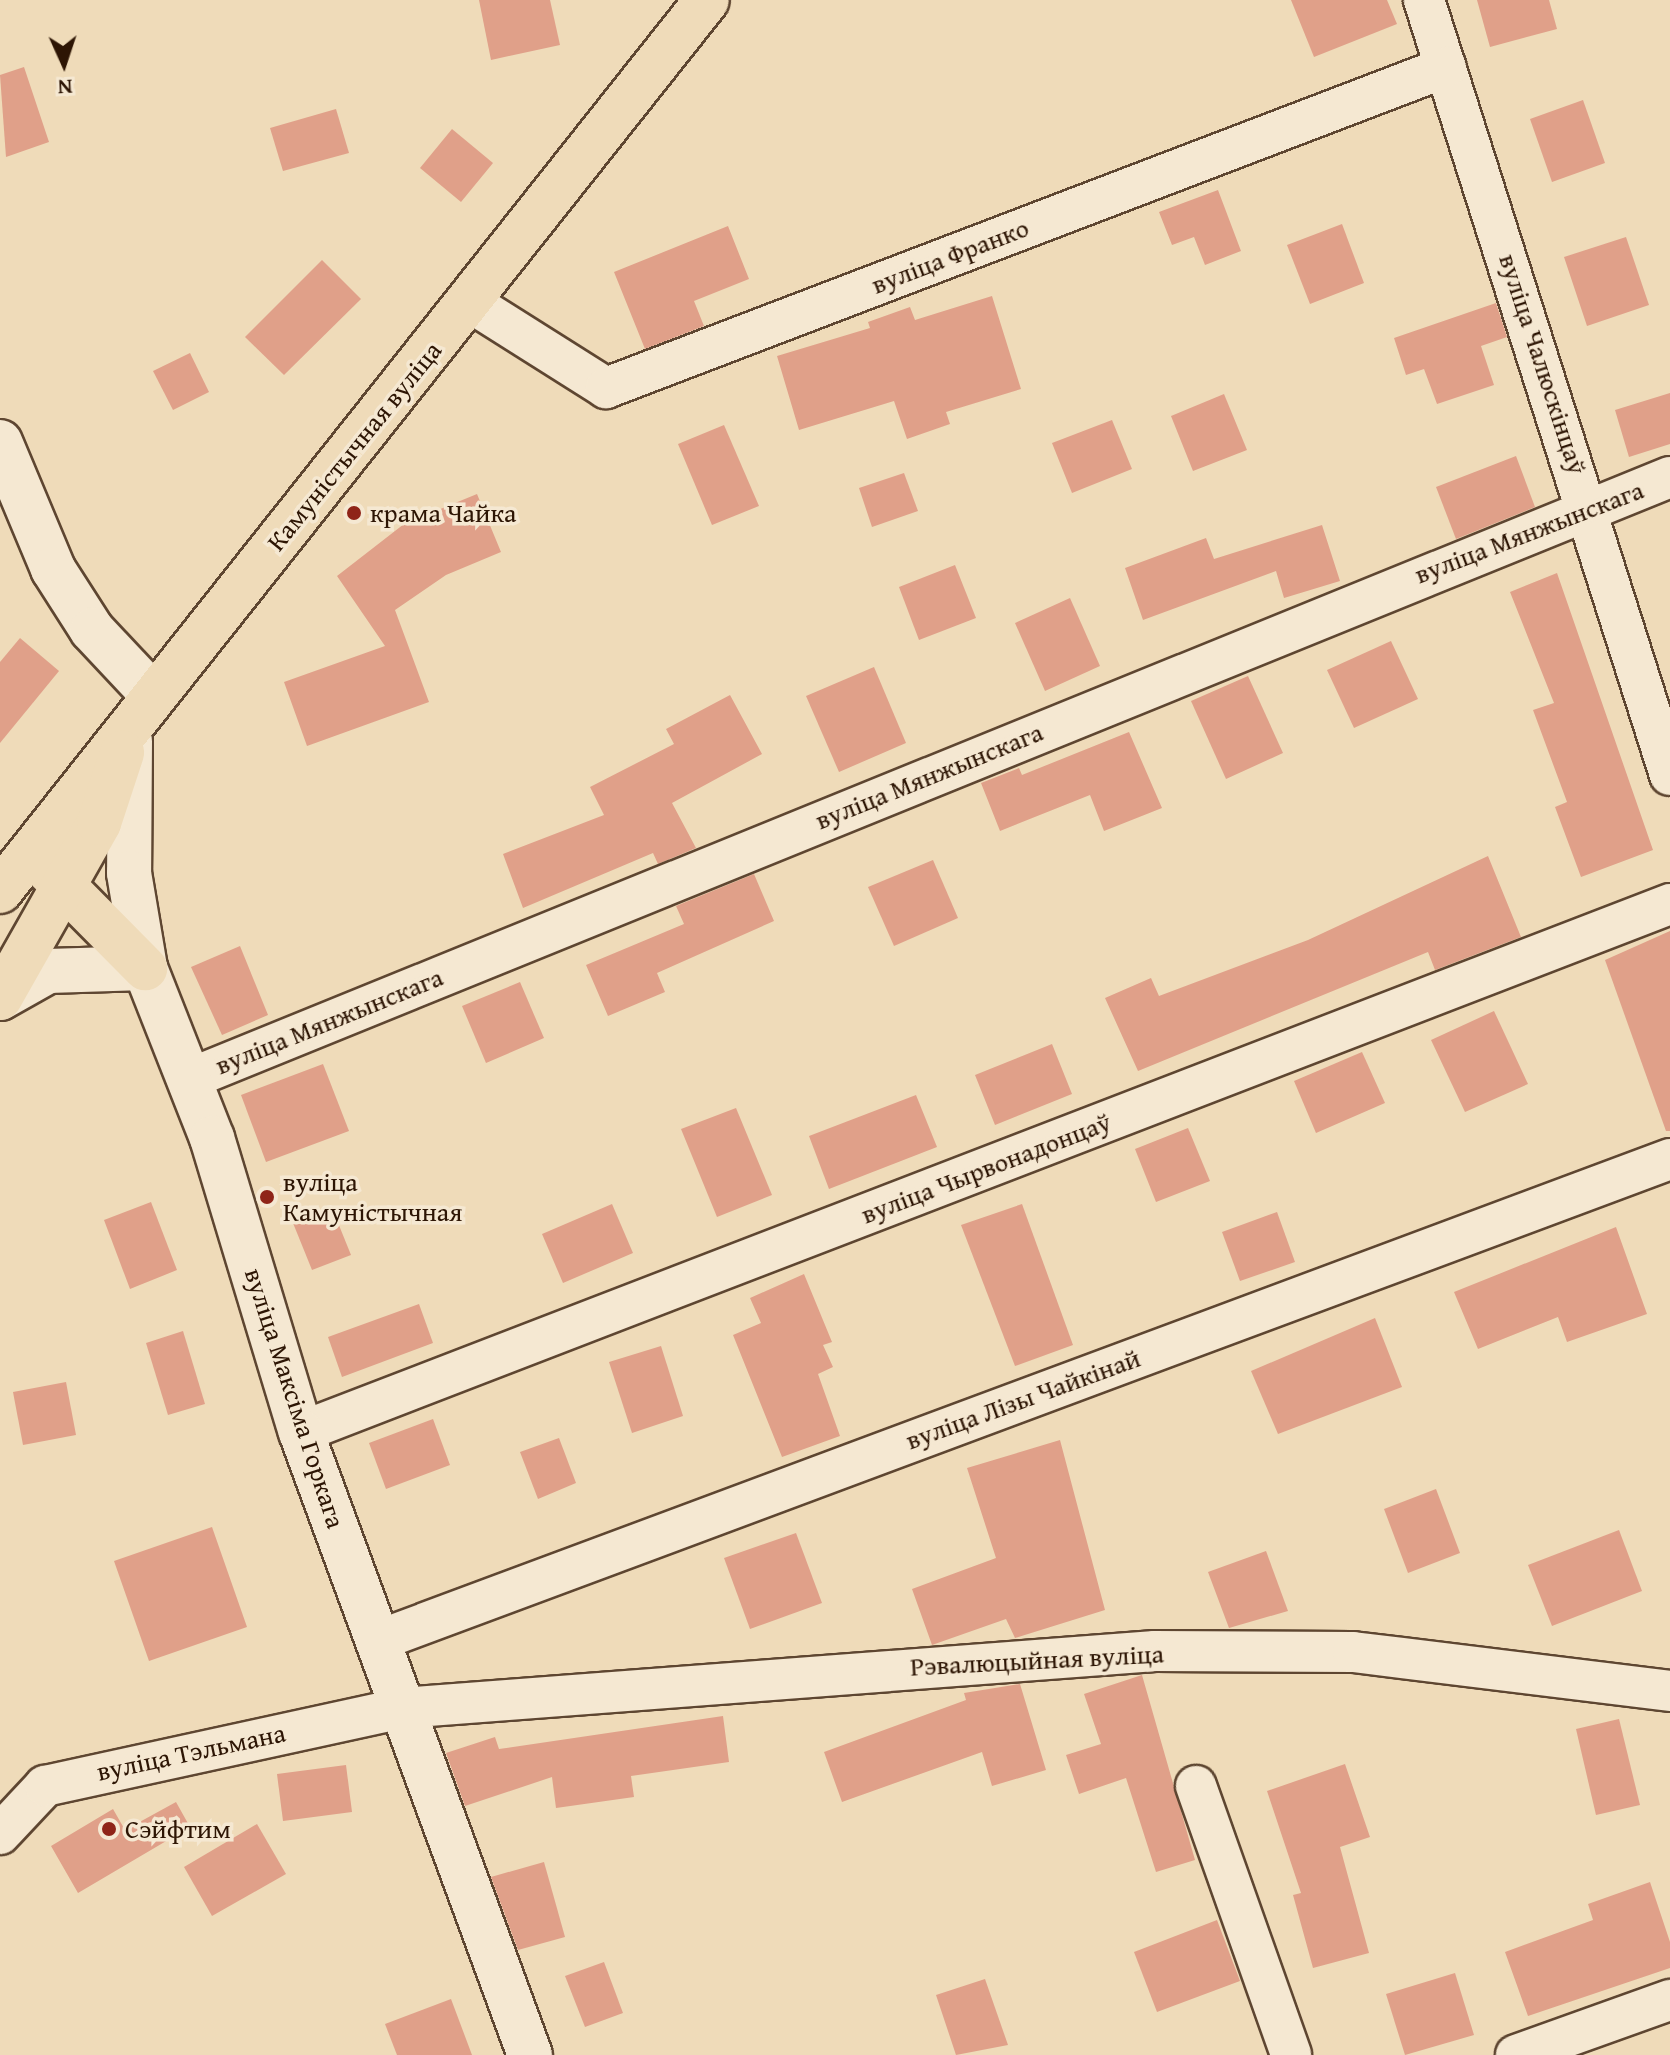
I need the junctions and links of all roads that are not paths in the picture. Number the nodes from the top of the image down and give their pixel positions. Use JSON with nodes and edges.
{"nodes":[{"id":1,"x":707,"y":0,"type":"edge"},
{"id":2,"x":1424,"y":0,"type":"edge"},
{"id":3,"x":1446,"y":67,"type":"junction"},
{"id":4,"x":470,"y":302,"type":"junction"},
{"id":5,"x":0,"y":442,"type":"edge"},
{"id":6,"x":1670,"y":477,"type":"edge"},
{"id":7,"x":1590,"y":504,"type":"junction"},
{"id":8,"x":142,"y":711,"type":"junction"},
{"id":9,"x":1670,"y":775,"type":"edge"},
{"id":10,"x":30,"y":853,"type":"junction"},
{"id":11,"x":65,"y":885,"type":"junction"},
{"id":12,"x":0,"y":891,"type":"edge"},
{"id":13,"x":1670,"y":904,"type":"edge"},
{"id":14,"x":145,"y":968,"type":"junction"},
{"id":15,"x":0,"y":998,"type":"edge"},
{"id":16,"x":189,"y":1079,"type":"junction"},
{"id":17,"x":1670,"y":1159,"type":"edge"},
{"id":18,"x":301,"y":1432,"type":"junction"},
{"id":19,"x":377,"y":1641,"type":"junction"},
{"id":20,"x":1670,"y":1691,"type":"edge"},
{"id":21,"x":402,"y":1708,"type":"junction"},
{"id":22,"x":1196,"y":1786,"type":"dead end"},
{"id":23,"x":0,"y":1834,"type":"edge"},
{"id":24,"x":1670,"y":2000,"type":"edge"},
{"id":25,"x":530,"y":2055,"type":"edge"},
{"id":26,"x":1291,"y":2055,"type":"edge"},
{"id":27,"x":1516,"y":2055,"type":"edge"}],
"edges":[{"from":1,"to":4,"type":"main road","name":"Камуністычная вуліца"},
{"from":2,"to":3,"type":"street","name":"вуліца Чалюскінцаў"},
{"from":3,"to":4,"type":"street","name":"вуліца Франко"},
{"from":3,"to":7,"type":"street","name":"вуліца Чалюскінцаў"},
{"from":4,"to":8,"type":"main road","name":"Камуністычная вуліца"},
{"from":5,"to":8,"type":"street"},
{"from":6,"to":7,"type":"street","name":"вуліца Мянжынскага"},
{"from":7,"to":9,"type":"street","name":"вуліца Чалюскінцаў"},
{"from":7,"to":16,"type":"street","name":"вуліца Мянжынскага"},
{"from":8,"to":10,"type":"main road","name":"Камуністычная вуліца"},
{"from":8,"to":11,"type":"main road"},
{"from":8,"to":14,"type":"street","name":"вуліца Максіма Горкага"},
{"from":10,"to":11,"type":"main road"},
{"from":10,"to":12,"type":"main road","name":"Камуністычная вуліца"},
{"from":11,"to":14,"type":"main road"},
{"from":11,"to":15,"type":"main road"},
{"from":13,"to":18,"type":"street","name":"вуліца Чырвонадонцаў"},
{"from":14,"to":15,"type":"street"},
{"from":14,"to":16,"type":"street","name":"вуліца Максіма Горкага"},
{"from":16,"to":18,"type":"street","name":"вуліца Максіма Горкага"},
{"from":17,"to":19,"type":"street","name":"вуліца Лізы Чайкінай"},
{"from":18,"to":19,"type":"street","name":"вуліца Максіма Горкага"},
{"from":19,"to":21,"type":"street","name":"вуліца Максіма Горкага"},
{"from":20,"to":21,"type":"street","name":"Рэвалюцыйная вуліца"},
{"from":21,"to":23,"type":"street","name":"вуліца Тэльмана"},
{"from":21,"to":25,"type":"street","name":"вуліца Максіма Горкага"},
{"from":22,"to":26,"type":"street"},
{"from":24,"to":27,"type":"street"}]}
